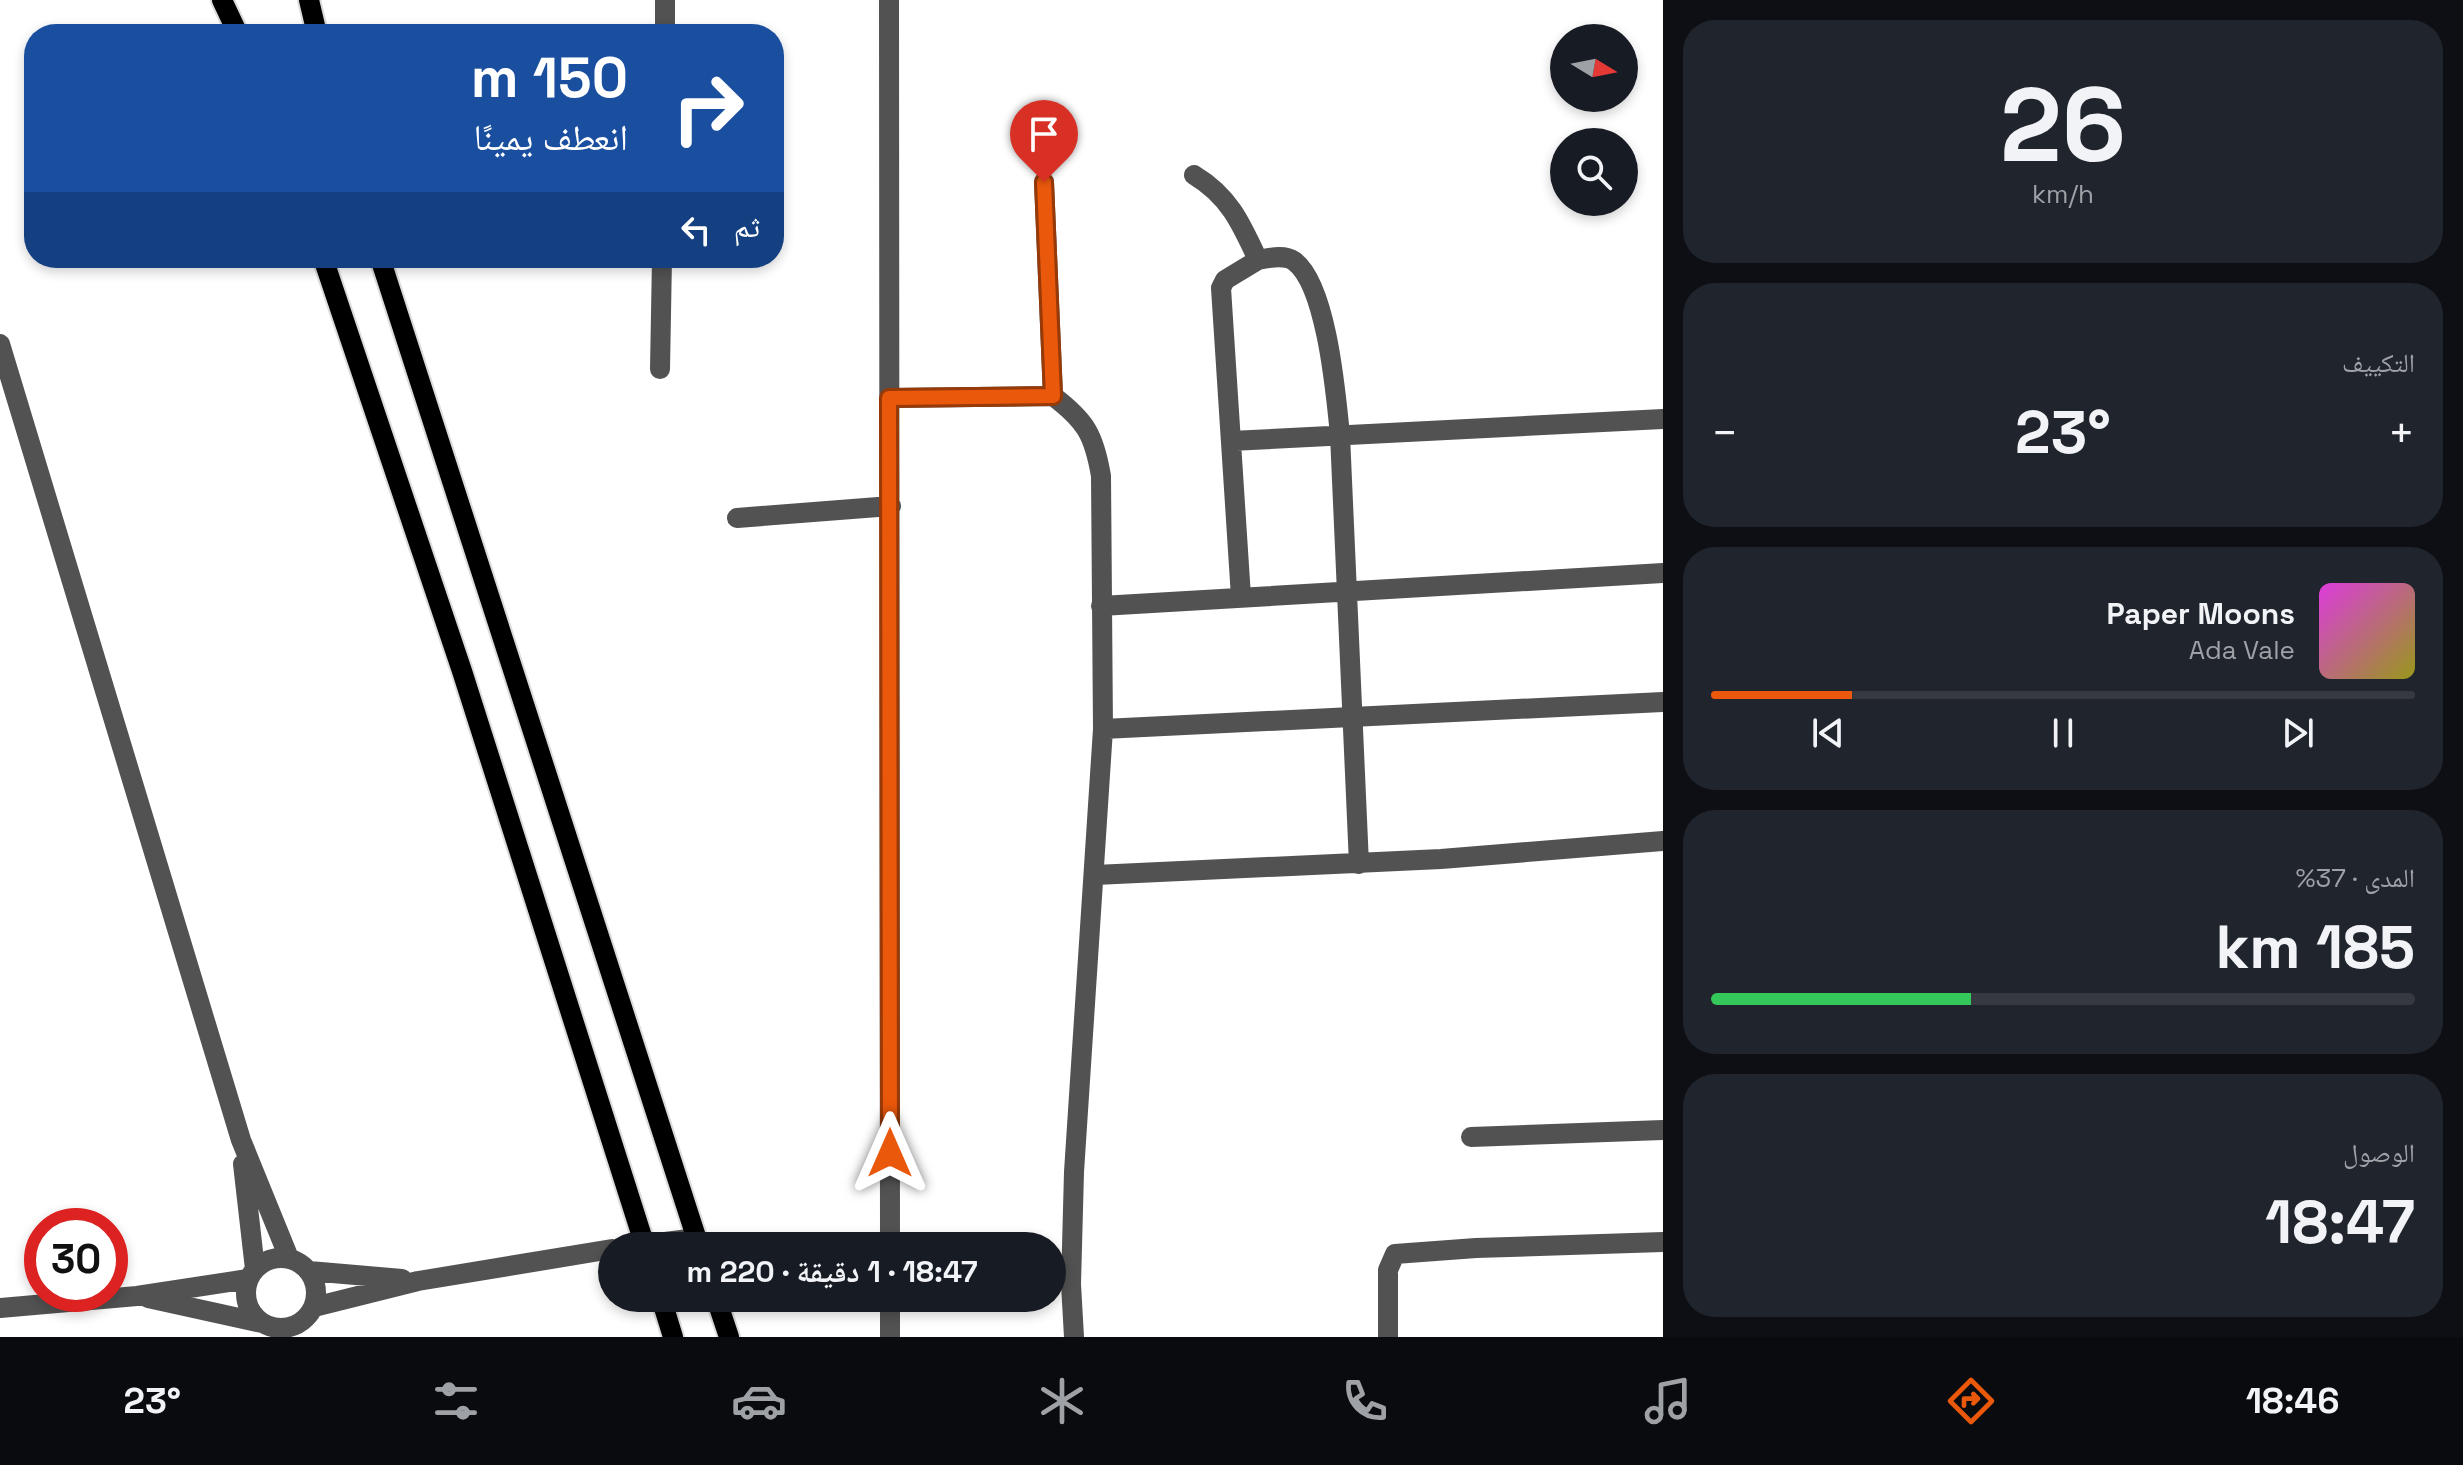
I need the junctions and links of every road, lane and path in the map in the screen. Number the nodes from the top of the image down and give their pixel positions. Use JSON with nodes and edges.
{"nodes":[{"id":1,"x":222,"y":0,"type":"edge"},
{"id":2,"x":309,"y":0,"type":"edge"},
{"id":3,"x":665,"y":0,"type":"edge"},
{"id":4,"x":889,"y":0,"type":"edge"},
{"id":5,"x":233,"y":24,"type":"edge"},
{"id":6,"x":315,"y":24,"type":"edge"},
{"id":7,"x":665,"y":24,"type":"edge"},
{"id":8,"x":1194,"y":175,"type":"dead end"},
{"id":9,"x":1044,"y":182,"type":"dead end"},
{"id":10,"x":1258,"y":260,"type":"junction"},
{"id":11,"x":326,"y":268,"type":"edge"},
{"id":12,"x":383,"y":268,"type":"edge"},
{"id":13,"x":662,"y":268,"type":"edge"},
{"id":14,"x":0,"y":344,"type":"edge"},
{"id":15,"x":660,"y":369,"type":"dead end"},
{"id":16,"x":1053,"y":396,"type":"junction"},
{"id":17,"x":889,"y":398,"type":"junction"},
{"id":18,"x":1663,"y":419,"type":"edge"},
{"id":19,"x":1340,"y":435,"type":"junction"},
{"id":20,"x":1231,"y":441,"type":"junction"},
{"id":21,"x":891,"y":506,"type":"junction"},
{"id":22,"x":737,"y":518,"type":"dead end"},
{"id":23,"x":1663,"y":573,"type":"edge"},
{"id":24,"x":1347,"y":591,"type":"junction"},
{"id":25,"x":1241,"y":597,"type":"junction"},
{"id":26,"x":1101,"y":606,"type":"junction"},
{"id":27,"x":1663,"y":702,"type":"edge"},
{"id":28,"x":1353,"y":717,"type":"junction"},
{"id":29,"x":1103,"y":729,"type":"junction"},
{"id":30,"x":1663,"y":841,"type":"edge"},
{"id":31,"x":1359,"y":864,"type":"junction"},
{"id":32,"x":1095,"y":875,"type":"junction"},
{"id":33,"x":1663,"y":1130,"type":"edge"},
{"id":34,"x":1471,"y":1137,"type":"dead end"},
{"id":35,"x":241,"y":1140,"type":"junction"},
{"id":36,"x":637,"y":1232,"type":"edge"},
{"id":37,"x":695,"y":1232,"type":"edge"},
{"id":38,"x":890,"y":1232,"type":"edge"},
{"id":39,"x":1663,"y":1242,"type":"edge"},
{"id":40,"x":598,"y":1251,"type":"edge"},
{"id":41,"x":289,"y":1258,"type":"junction"},
{"id":42,"x":309,"y":1271,"type":"junction"},
{"id":43,"x":251,"y":1274,"type":"junction"},
{"id":44,"x":418,"y":1281,"type":"junction"},
{"id":45,"x":137,"y":1296,"type":"junction"},
{"id":46,"x":0,"y":1308,"type":"edge"},
{"id":47,"x":311,"y":1311,"type":"junction"},
{"id":48,"x":665,"y":1312,"type":"edge"},
{"id":49,"x":721,"y":1312,"type":"edge"},
{"id":50,"x":890,"y":1312,"type":"edge"},
{"id":51,"x":262,"y":1323,"type":"junction"},
{"id":52,"x":287,"y":1333,"type":"edge"},
{"id":53,"x":316,"y":1337,"type":"edge"},
{"id":54,"x":673,"y":1337,"type":"edge"},
{"id":55,"x":729,"y":1337,"type":"edge"},
{"id":56,"x":890,"y":1337,"type":"edge"},
{"id":57,"x":1074,"y":1337,"type":"edge"},
{"id":58,"x":1388,"y":1337,"type":"edge"}],
"edges":[{"from":1,"to":5,"type":"main road"},
{"from":2,"to":6,"type":"main road"},
{"from":3,"to":7,"type":"street"},
{"from":4,"to":17,"type":"street"},
{"from":8,"to":10,"type":"street"},
{"from":9,"to":16,"type":"street"},
{"from":10,"to":19,"type":"street"},
{"from":10,"to":20,"type":"street"},
{"from":11,"to":36,"type":"main road"},
{"from":12,"to":37,"type":"main road"},
{"from":13,"to":15,"type":"street"},
{"from":14,"to":35,"type":"street"},
{"from":16,"to":17,"type":"street"},
{"from":16,"to":26,"type":"street"},
{"from":17,"to":21,"type":"street"},
{"from":18,"to":19,"type":"street"},
{"from":19,"to":20,"type":"street"},
{"from":19,"to":24,"type":"street"},
{"from":20,"to":25,"type":"street"},
{"from":21,"to":22,"type":"street"},
{"from":21,"to":38,"type":"street"},
{"from":23,"to":24,"type":"street"},
{"from":24,"to":25,"type":"street"},
{"from":24,"to":28,"type":"street"},
{"from":25,"to":26,"type":"street"},
{"from":26,"to":29,"type":"street"},
{"from":27,"to":28,"type":"street"},
{"from":28,"to":29,"type":"street"},
{"from":28,"to":31,"type":"street"},
{"from":29,"to":32,"type":"street"},
{"from":30,"to":31,"type":"street"},
{"from":31,"to":32,"type":"street"},
{"from":32,"to":57,"type":"street"},
{"from":33,"to":34,"type":"street"},
{"from":35,"to":41,"type":"street"},
{"from":35,"to":43,"type":"street"},
{"from":39,"to":58,"type":"street"},
{"from":40,"to":44,"type":"street"},
{"from":41,"to":42,"type":"street"},
{"from":41,"to":43,"type":"street"},
{"from":42,"to":44,"type":"street"},
{"from":42,"to":47,"type":"street"},
{"from":43,"to":45,"type":"street"},
{"from":43,"to":51,"type":"street"},
{"from":44,"to":47,"type":"street"},
{"from":45,"to":46,"type":"street"},
{"from":45,"to":51,"type":"street"},
{"from":47,"to":52,"type":"street"},
{"from":47,"to":53,"type":"street"},
{"from":48,"to":54,"type":"main road"},
{"from":49,"to":55,"type":"main road"},
{"from":50,"to":56,"type":"street"},
{"from":51,"to":52,"type":"street"}]}
